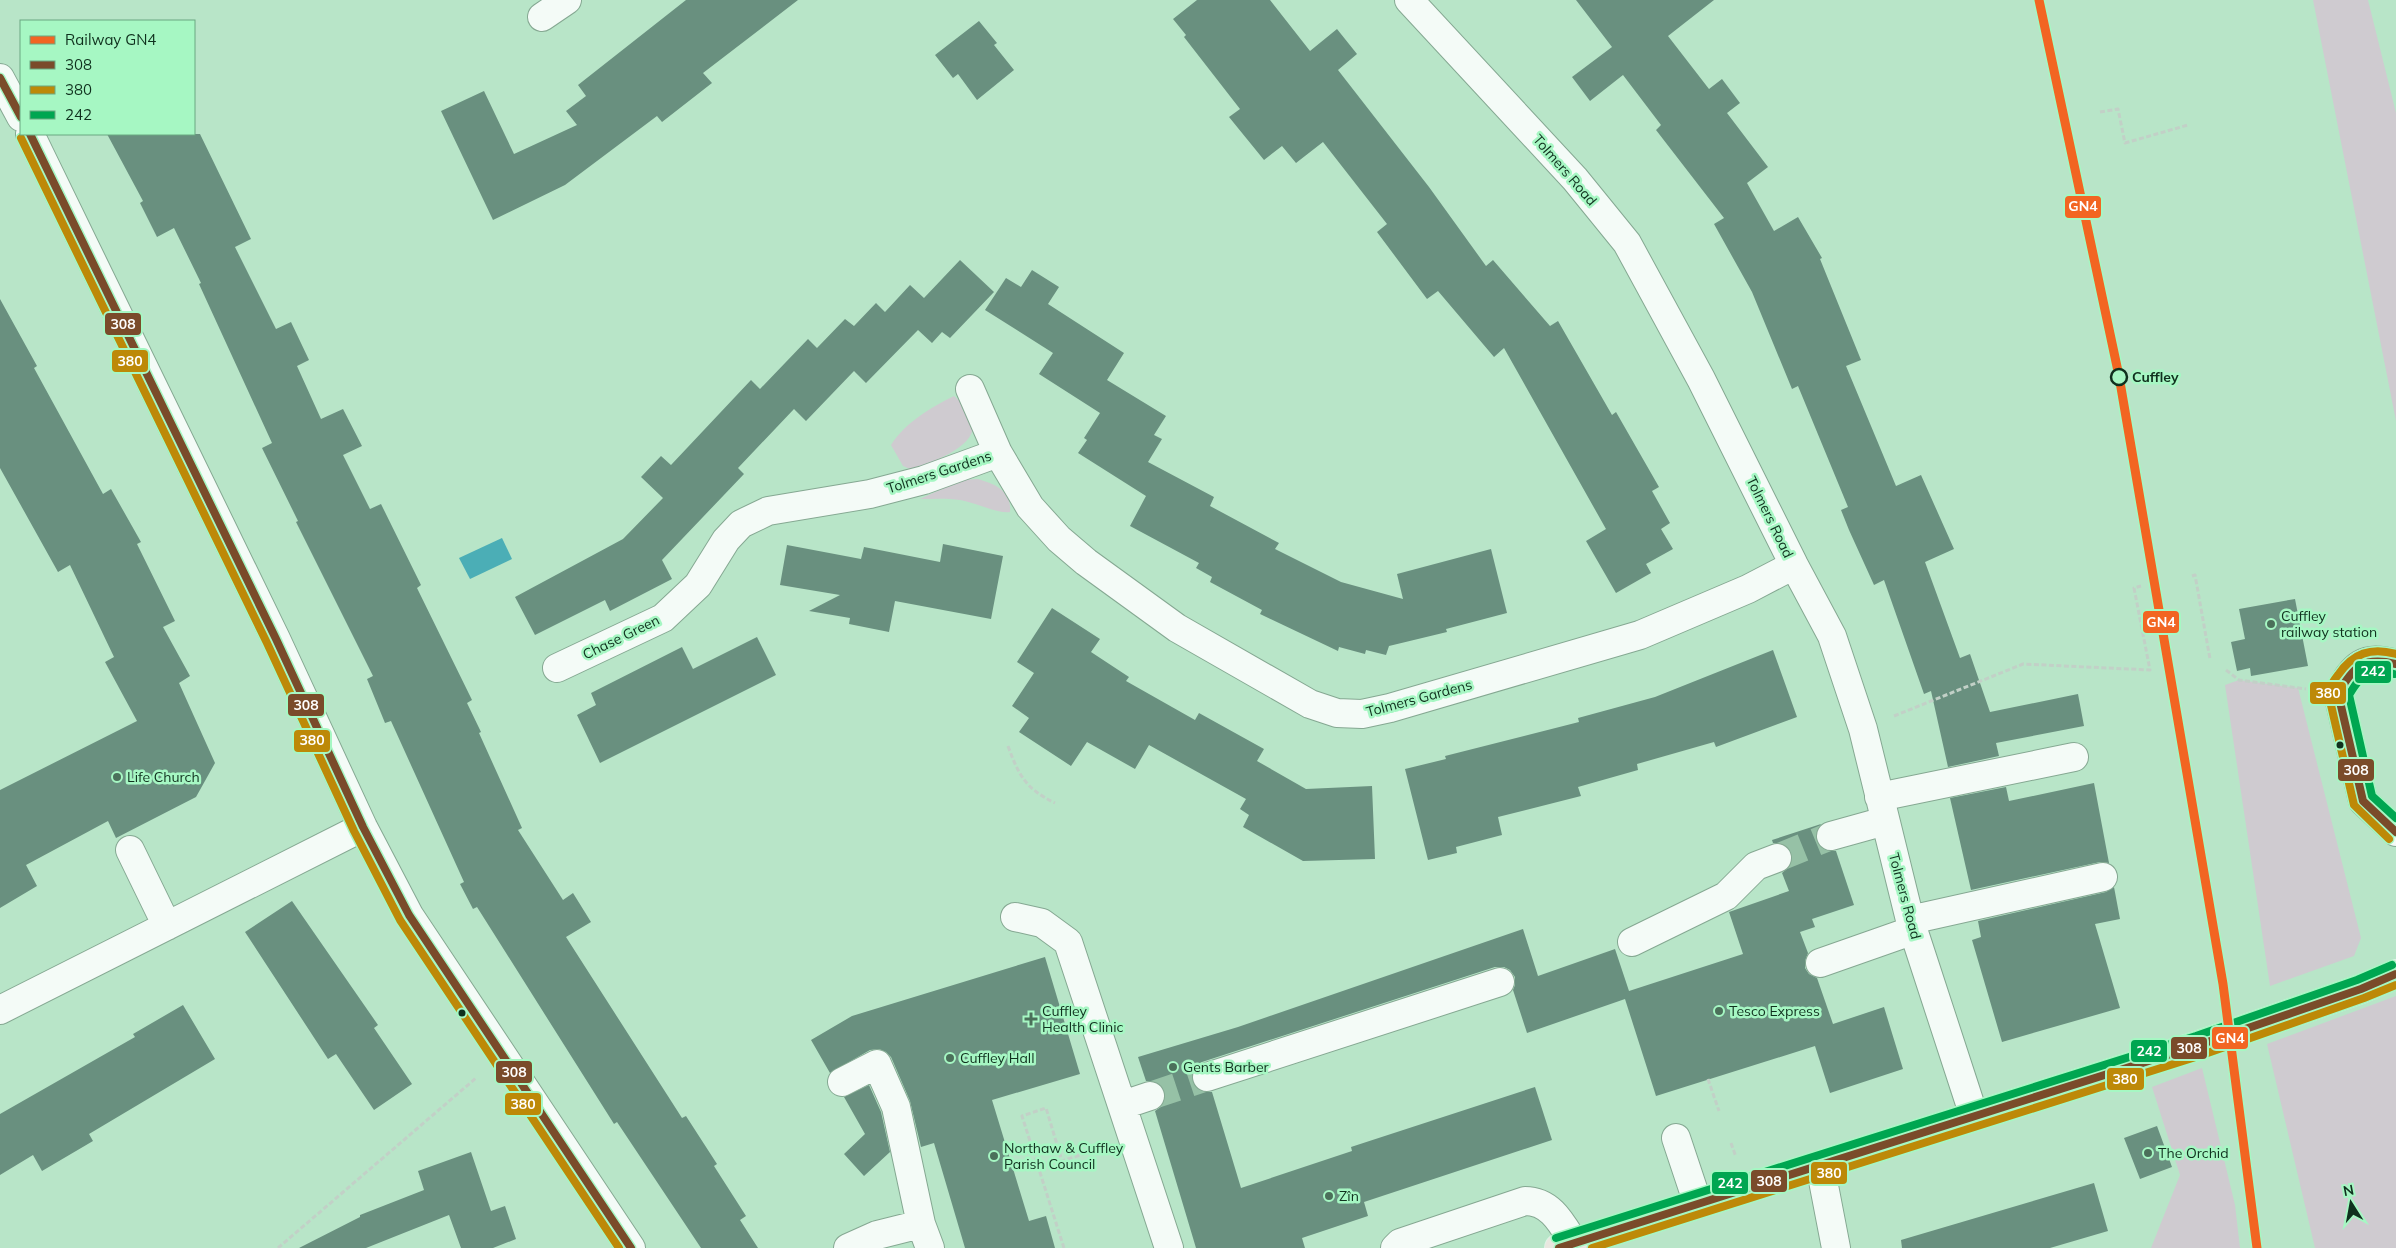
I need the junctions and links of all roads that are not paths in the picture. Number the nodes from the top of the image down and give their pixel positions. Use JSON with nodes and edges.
{"nodes":[{"id":1,"x":567,"y":0,"type":"edge"},
{"id":2,"x":1409,"y":0,"type":"edge"},
{"id":3,"x":542,"y":17,"type":"dead end"},
{"id":4,"x":0,"y":78,"type":"edge"},
{"id":5,"x":20,"y":115,"type":"edge"},
{"id":6,"x":30,"y":135,"type":"edge"},
{"id":7,"x":970,"y":389,"type":"dead end"},
{"id":8,"x":998,"y":453,"type":"junction"},
{"id":9,"x":820,"y":502,"type":"joint"},
{"id":10,"x":1794,"y":565,"type":"junction"},
{"id":11,"x":2396,"y":664,"type":"edge"},
{"id":12,"x":557,"y":668,"type":"dead end"},
{"id":13,"x":2074,"y":757,"type":"dead end"},
{"id":14,"x":1882,"y":809,"type":"junction"},
{"id":15,"x":363,"y":827,"type":"junction"},
{"id":16,"x":2396,"y":832,"type":"edge"},
{"id":17,"x":1831,"y":836,"type":"tunnel mouth"},
{"id":18,"x":130,"y":850,"type":"dead end"},
{"id":19,"x":1777,"y":858,"type":"tunnel mouth"},
{"id":20,"x":2103,"y":877,"type":"dead end"},
{"id":21,"x":1014,"y":917,"type":"dead end"},
{"id":22,"x":1912,"y":925,"type":"junction"},
{"id":23,"x":167,"y":926,"type":"junction"},
{"id":24,"x":1632,"y":942,"type":"dead end"},
{"id":25,"x":1820,"y":963,"type":"dead end"},
{"id":26,"x":2396,"y":974,"type":"edge"},
{"id":27,"x":1500,"y":982,"type":"dead end"},
{"id":28,"x":0,"y":1010,"type":"edge"},
{"id":29,"x":1207,"y":1077,"type":"tunnel mouth"},
{"id":30,"x":842,"y":1082,"type":"dead end"},
{"id":31,"x":1150,"y":1096,"type":"tunnel mouth"},
{"id":32,"x":1123,"y":1105,"type":"junction"},
{"id":33,"x":1974,"y":1116,"type":"junction"},
{"id":34,"x":1676,"y":1138,"type":"dead end"},
{"id":35,"x":1820,"y":1165,"type":"junction"},
{"id":36,"x":1698,"y":1204,"type":"junction"},
{"id":37,"x":925,"y":1236,"type":"edge"},
{"id":38,"x":1567,"y":1246,"type":"edge"},
{"id":39,"x":631,"y":1248,"type":"edge"},
{"id":40,"x":848,"y":1248,"type":"edge"},
{"id":41,"x":1169,"y":1248,"type":"edge"},
{"id":42,"x":1394,"y":1248,"type":"edge"},
{"id":43,"x":1836,"y":1248,"type":"edge"}],
"edges":[{"from":1,"to":3,"type":"street"},
{"from":2,"to":10,"type":"street","name":"Tolmers Road"},
{"from":4,"to":5,"type":"street"},
{"from":6,"to":15,"type":"street"},
{"from":7,"to":8,"type":"street","name":"Tolmers Gardens"},
{"from":8,"to":9,"type":"street","name":"Tolmers Gardens"},
{"from":8,"to":10,"type":"street","name":"Tolmers Gardens"},
{"from":9,"to":12,"type":"street","name":"Chase Green"},
{"from":10,"to":14,"type":"street","name":"Tolmers Road"},
{"from":11,"to":16,"type":"street"},
{"from":13,"to":14,"type":"street"},
{"from":14,"to":17,"type":"street"},
{"from":14,"to":22,"type":"street","name":"Tolmers Road"},
{"from":15,"to":23,"type":"street"},
{"from":15,"to":39,"type":"street"},
{"from":18,"to":23,"type":"street"},
{"from":19,"to":24,"type":"street"},
{"from":20,"to":22,"type":"street"},
{"from":21,"to":32,"type":"street"},
{"from":22,"to":25,"type":"street"},
{"from":22,"to":33,"type":"street","name":"Tolmers Road"},
{"from":23,"to":28,"type":"street"},
{"from":26,"to":33,"type":"main road"},
{"from":27,"to":29,"type":"street"},
{"from":30,"to":37,"type":"street"},
{"from":31,"to":32,"type":"street"},
{"from":32,"to":41,"type":"street"},
{"from":33,"to":35,"type":"main road"},
{"from":34,"to":36,"type":"street"},
{"from":35,"to":36,"type":"main road"},
{"from":35,"to":43,"type":"street"},
{"from":36,"to":38,"type":"main road"},
{"from":37,"to":40,"type":"street"},
{"from":38,"to":42,"type":"street"}]}
